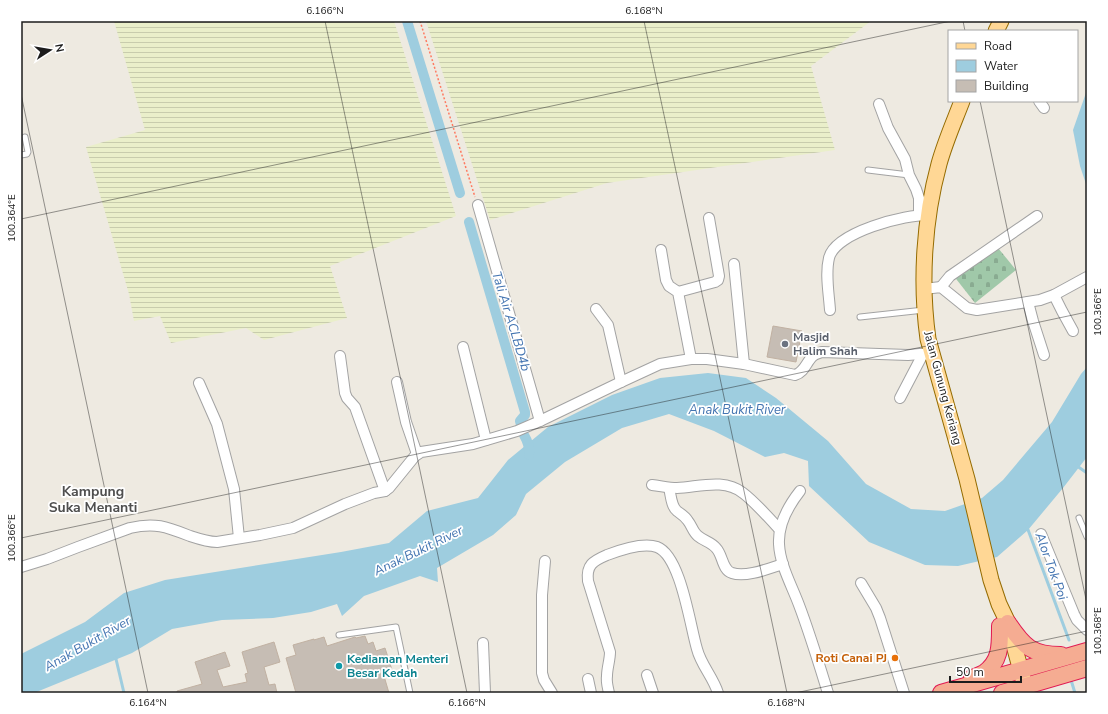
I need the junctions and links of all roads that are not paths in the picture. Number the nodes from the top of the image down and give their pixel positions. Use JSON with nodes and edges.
{"nodes":[{"id":1,"x":1001,"y":21,"type":"edge"},
{"id":2,"x":996,"y":30,"type":"edge"},
{"id":3,"x":962,"y":102,"type":"edge"},
{"id":4,"x":879,"y":104,"type":"dead end"},
{"id":5,"x":25,"y":137,"type":"dead end"},
{"id":6,"x":21,"y":155,"type":"edge"},
{"id":7,"x":868,"y":170,"type":"dead end"},
{"id":8,"x":909,"y":176,"type":"junction"},
{"id":9,"x":478,"y":205,"type":"road end"},
{"id":10,"x":924,"y":215,"type":"junction"},
{"id":11,"x":1037,"y":216,"type":"dead end"},
{"id":12,"x":709,"y":218,"type":"dead end"},
{"id":13,"x":661,"y":250,"type":"dead end"},
{"id":14,"x":734,"y":264,"type":"dead end"},
{"id":15,"x":1087,"y":277,"type":"edge"},
{"id":16,"x":942,"y":287,"type":"junction"},
{"id":17,"x":924,"y":289,"type":"junction"},
{"id":18,"x":678,"y":292,"type":"junction"},
{"id":19,"x":1054,"y":295,"type":"junction"},
{"id":20,"x":1028,"y":302,"type":"junction"},
{"id":21,"x":596,"y":309,"type":"dead end"},
{"id":22,"x":830,"y":310,"type":"dead end"},
{"id":23,"x":925,"y":310,"type":"junction"},
{"id":24,"x":860,"y":317,"type":"dead end"},
{"id":25,"x":1073,"y":331,"type":"dead end"},
{"id":26,"x":463,"y":347,"type":"dead end"},
{"id":27,"x":928,"y":354,"type":"junction"},
{"id":28,"x":1044,"y":355,"type":"dead end"},
{"id":29,"x":340,"y":356,"type":"dead end"},
{"id":30,"x":691,"y":359,"type":"junction"},
{"id":31,"x":744,"y":364,"type":"junction"},
{"id":32,"x":397,"y":382,"type":"dead end"},
{"id":33,"x":621,"y":382,"type":"junction"},
{"id":34,"x":198,"y":383,"type":"dead end"},
{"id":35,"x":900,"y":398,"type":"dead end"},
{"id":36,"x":540,"y":421,"type":"junction"},
{"id":37,"x":486,"y":440,"type":"junction"},
{"id":38,"x":417,"y":454,"type":"junction"},
{"id":39,"x":652,"y":485,"type":"dead end"},
{"id":40,"x":669,"y":488,"type":"junction"},
{"id":41,"x":385,"y":491,"type":"junction"},
{"id":42,"x":800,"y":491,"type":"dead end"},
{"id":43,"x":1079,"y":518,"type":"dead end"},
{"id":44,"x":780,"y":530,"type":"junction"},
{"id":45,"x":1041,"y":534,"type":"dead end"},
{"id":46,"x":1087,"y":537,"type":"edge"},
{"id":47,"x":239,"y":538,"type":"junction"},
{"id":48,"x":545,"y":560,"type":"dead end"},
{"id":49,"x":783,"y":564,"type":"junction"},
{"id":50,"x":21,"y":567,"type":"edge"},
{"id":51,"x":861,"y":583,"type":"dead end"},
{"id":52,"x":1004,"y":625,"type":"junction"},
{"id":53,"x":1087,"y":630,"type":"edge"},
{"id":54,"x":339,"y":635,"type":"dead end"},
{"id":55,"x":483,"y":643,"type":"dead end"},
{"id":56,"x":1081,"y":653,"type":"edge"},
{"id":57,"x":1087,"y":668,"type":"edge"},
{"id":58,"x":1016,"y":672,"type":"junction"},
{"id":59,"x":647,"y":675,"type":"dead end"},
{"id":60,"x":588,"y":679,"type":"dead end"},
{"id":61,"x":1017,"y":690,"type":"edge"},
{"id":62,"x":944,"y":692,"type":"edge"},
{"id":63,"x":410,"y":693,"type":"edge"},
{"id":64,"x":485,"y":693,"type":"edge"},
{"id":65,"x":552,"y":693,"type":"edge"},
{"id":66,"x":591,"y":693,"type":"edge"},
{"id":67,"x":609,"y":693,"type":"edge"},
{"id":68,"x":653,"y":693,"type":"edge"},
{"id":69,"x":718,"y":693,"type":"edge"},
{"id":70,"x":828,"y":693,"type":"edge"},
{"id":71,"x":904,"y":693,"type":"edge"}],
"edges":[{"from":1,"to":2,"type":"main road"},
{"from":3,"to":10,"type":"main road","name":"Jalan Gunung Keriang"},
{"from":4,"to":8,"type":"street"},
{"from":5,"to":6,"type":"lane"},
{"from":7,"to":8,"type":"lane"},
{"from":8,"to":10,"type":"street"},
{"from":9,"to":36,"type":"street"},
{"from":10,"to":17,"type":"main road","name":"Jalan Gunung Keriang"},
{"from":10,"to":22,"type":"street"},
{"from":11,"to":16,"type":"street"},
{"from":12,"to":18,"type":"street"},
{"from":13,"to":18,"type":"street"},
{"from":14,"to":31,"type":"street"},
{"from":15,"to":19,"type":"street"},
{"from":16,"to":17,"type":"street"},
{"from":16,"to":20,"type":"street"},
{"from":17,"to":23,"type":"main road","name":"Jalan Gunung Keriang"},
{"from":18,"to":30,"type":"street"},
{"from":19,"to":20,"type":"street"},
{"from":19,"to":25,"type":"street"},
{"from":20,"to":28,"type":"street"},
{"from":21,"to":33,"type":"street"},
{"from":23,"to":24,"type":"lane"},
{"from":23,"to":27,"type":"main road","name":"Jalan Gunung Keriang"},
{"from":26,"to":37,"type":"street"},
{"from":27,"to":31,"type":"street"},
{"from":27,"to":35,"type":"street"},
{"from":27,"to":52,"type":"main road","name":"Jalan Gunung Keriang"},
{"from":29,"to":41,"type":"street"},
{"from":30,"to":31,"type":"street"},
{"from":30,"to":33,"type":"street"},
{"from":32,"to":38,"type":"street"},
{"from":33,"to":36,"type":"street"},
{"from":34,"to":47,"type":"street"},
{"from":36,"to":37,"type":"street"},
{"from":37,"to":38,"type":"street"},
{"from":38,"to":41,"type":"street"},
{"from":39,"to":40,"type":"street"},
{"from":40,"to":44,"type":"street"},
{"from":40,"to":49,"type":"street"},
{"from":41,"to":47,"type":"street"},
{"from":42,"to":44,"type":"street"},
{"from":43,"to":46,"type":"lane"},
{"from":44,"to":49,"type":"street"},
{"from":45,"to":53,"type":"street"},
{"from":47,"to":50,"type":"street"},
{"from":48,"to":65,"type":"street"},
{"from":49,"to":70,"type":"street"},
{"from":51,"to":71,"type":"street"},
{"from":52,"to":56,"type":"highway"},
{"from":52,"to":58,"type":"main road","name":"Jalan Gunung Keriang"},
{"from":52,"to":62,"type":"highway"},
{"from":54,"to":63,"type":"lane"},
{"from":55,"to":64,"type":"street"},
{"from":56,"to":58,"type":"highway"},
{"from":57,"to":61,"type":"highway"},
{"from":58,"to":61,"type":"main road","name":"Jalan Gunung Keriang"},
{"from":58,"to":62,"type":"highway"},
{"from":59,"to":68,"type":"street"},
{"from":60,"to":66,"type":"street"},
{"from":67,"to":69,"type":"street"}]}
